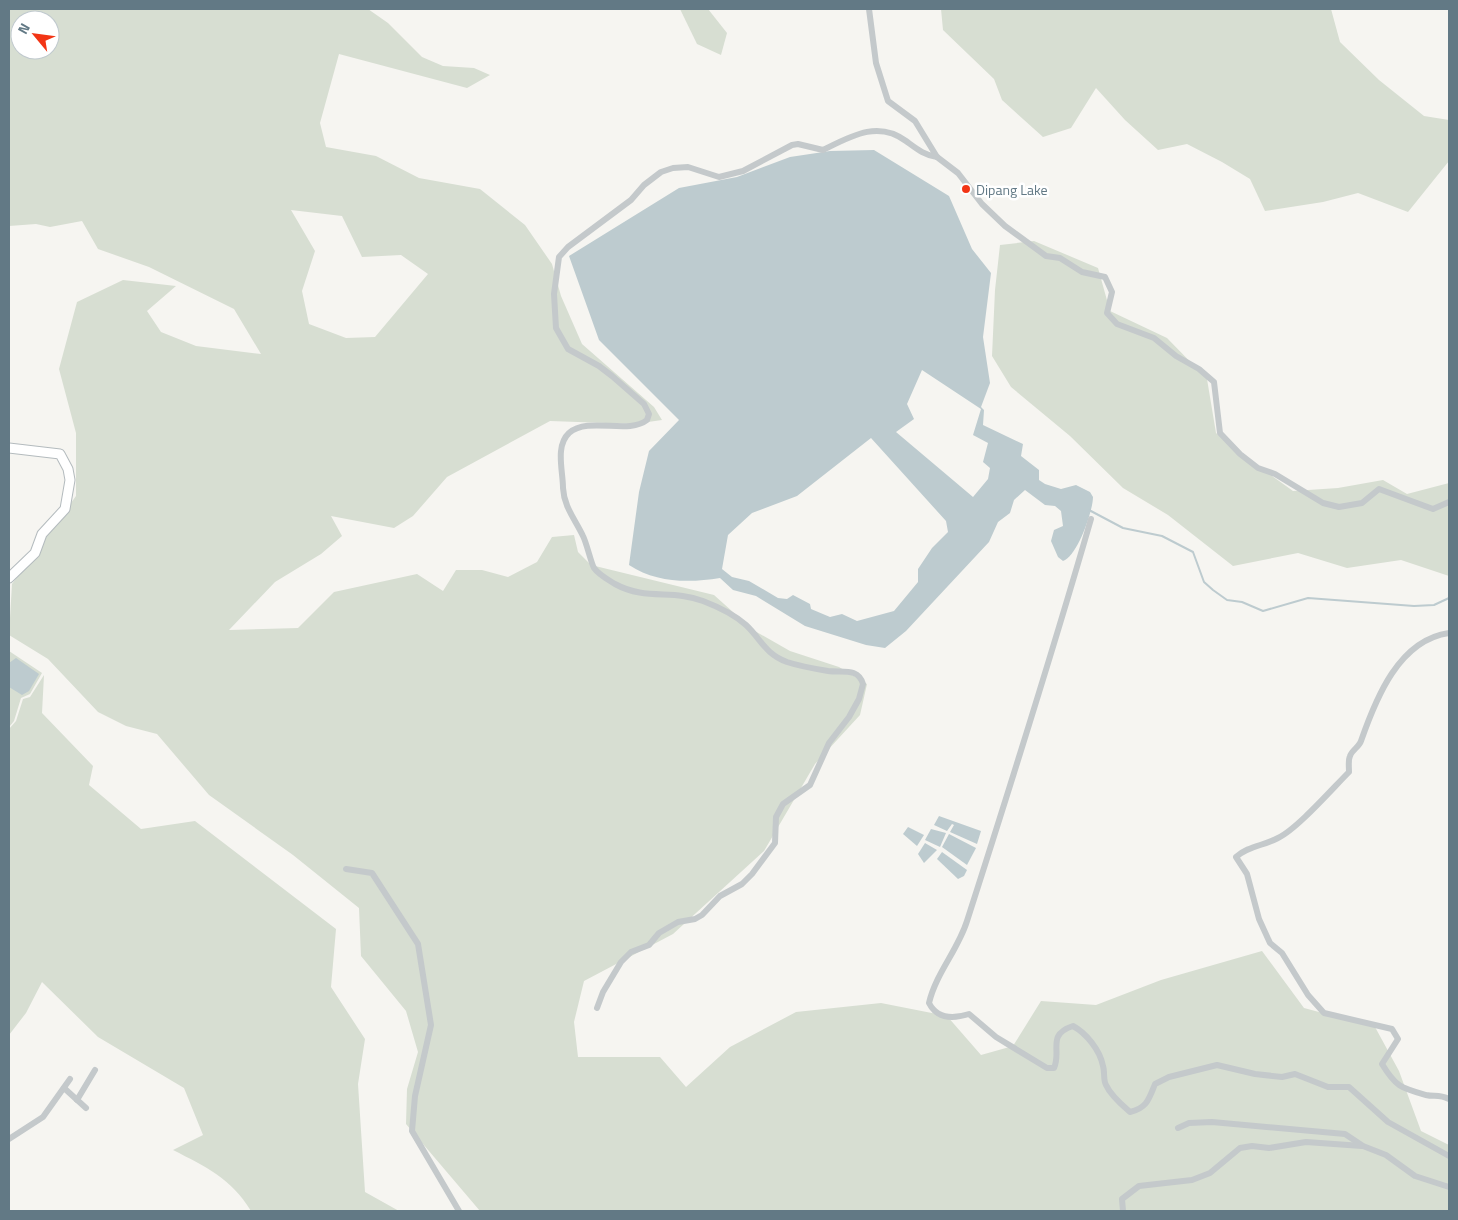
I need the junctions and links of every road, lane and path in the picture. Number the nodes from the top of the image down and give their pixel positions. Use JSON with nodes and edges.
{"nodes":[{"id":1,"x":869,"y":9,"type":"edge"},
{"id":2,"x":937,"y":157,"type":"junction"},
{"id":3,"x":9,"y":448,"type":"edge"},
{"id":4,"x":1449,"y":502,"type":"edge"},
{"id":5,"x":1091,"y":519,"type":"dead end"},
{"id":6,"x":9,"y":578,"type":"edge"},
{"id":7,"x":1449,"y":633,"type":"edge"},
{"id":8,"x":346,"y":869,"type":"dead end"},
{"id":9,"x":597,"y":1008,"type":"dead end"},
{"id":10,"x":95,"y":1070,"type":"dead end"},
{"id":11,"x":70,"y":1079,"type":"dead end"},
{"id":12,"x":64,"y":1088,"type":"junction"},
{"id":13,"x":1449,"y":1099,"type":"edge"},
{"id":14,"x":77,"y":1100,"type":"junction"},
{"id":15,"x":86,"y":1108,"type":"dead end"},
{"id":16,"x":1178,"y":1128,"type":"dead end"},
{"id":17,"x":9,"y":1139,"type":"edge"},
{"id":18,"x":1363,"y":1146,"type":"junction"},
{"id":19,"x":1449,"y":1156,"type":"edge"},
{"id":20,"x":1449,"y":1187,"type":"edge"},
{"id":21,"x":459,"y":1211,"type":"edge"},
{"id":22,"x":1123,"y":1211,"type":"edge"}],
"edges":[{"from":1,"to":2,"type":"street"},
{"from":2,"to":4,"type":"street"},
{"from":2,"to":9,"type":"street"},
{"from":3,"to":6,"type":"main road"},
{"from":5,"to":19,"type":"street"},
{"from":7,"to":13,"type":"street"},
{"from":8,"to":21,"type":"street"},
{"from":10,"to":14,"type":"street"},
{"from":11,"to":12,"type":"street"},
{"from":12,"to":14,"type":"street"},
{"from":12,"to":17,"type":"street"},
{"from":14,"to":15,"type":"street"},
{"from":16,"to":18,"type":"street"},
{"from":18,"to":20,"type":"street"},
{"from":18,"to":22,"type":"street"}]}
